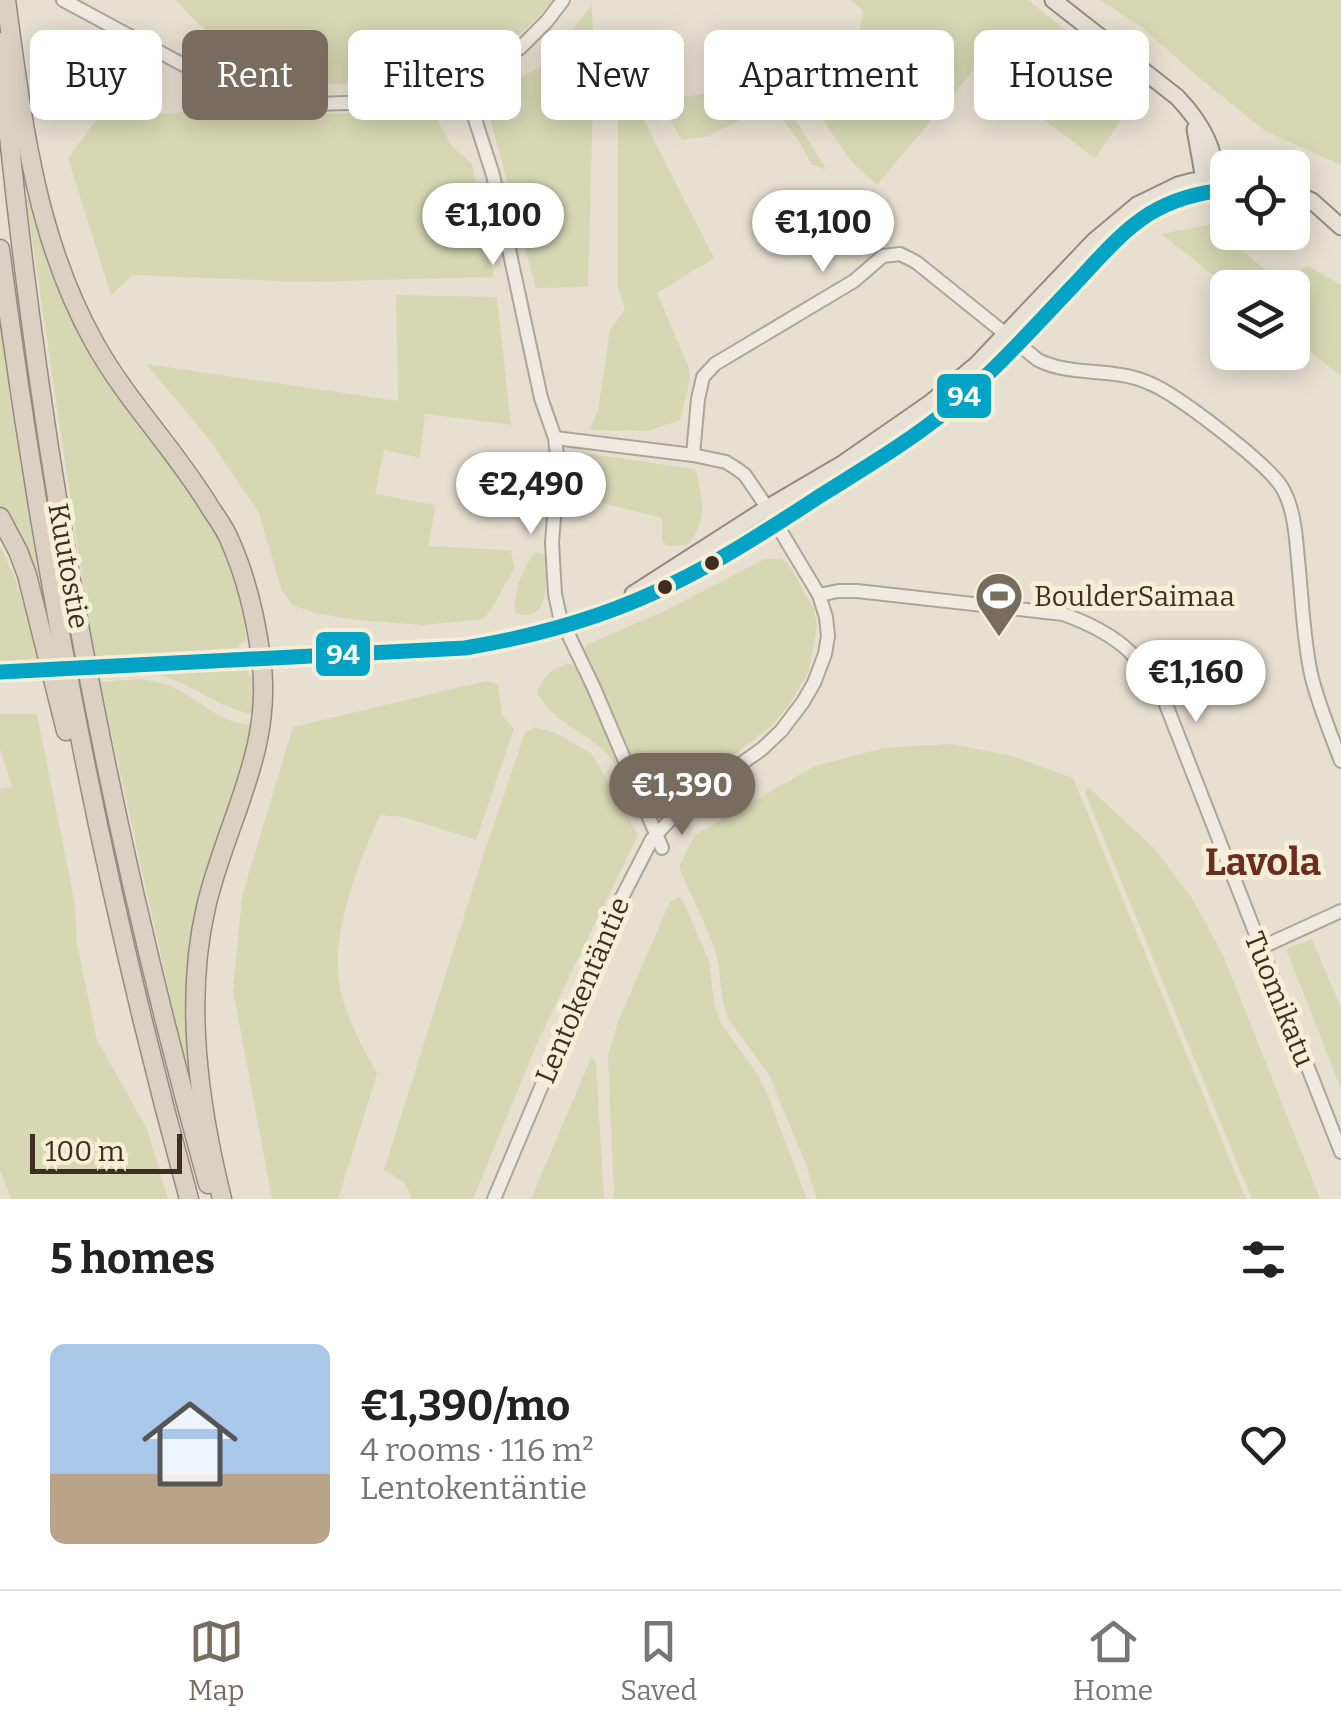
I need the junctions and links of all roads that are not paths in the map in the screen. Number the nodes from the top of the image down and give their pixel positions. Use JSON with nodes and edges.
{"nodes":[{"id":1,"x":6,"y":0,"type":"edge"},
{"id":2,"x":63,"y":0,"type":"edge"},
{"id":3,"x":563,"y":0,"type":"edge"},
{"id":4,"x":1054,"y":0,"type":"edge"},
{"id":5,"x":0,"y":42,"type":"edge"},
{"id":6,"x":521,"y":47,"type":"edge"},
{"id":7,"x":348,"y":103,"type":"edge"},
{"id":8,"x":475,"y":120,"type":"edge"},
{"id":9,"x":1210,"y":166,"type":"edge"},
{"id":10,"x":1210,"y":187,"type":"edge"},
{"id":11,"x":1310,"y":200,"type":"edge"},
{"id":12,"x":1310,"y":209,"type":"edge"},
{"id":13,"x":1341,"y":227,"type":"edge"},
{"id":14,"x":0,"y":249,"type":"edge"},
{"id":15,"x":1012,"y":340,"type":"junction"},
{"id":16,"x":556,"y":438,"type":"junction"},
{"id":17,"x":692,"y":455,"type":"junction"},
{"id":18,"x":767,"y":508,"type":"junction"},
{"id":19,"x":0,"y":517,"type":"edge"},
{"id":20,"x":776,"y":524,"type":"junction"},
{"id":21,"x":819,"y":595,"type":"junction"},
{"id":22,"x":604,"y":612,"type":"junction"},
{"id":23,"x":564,"y":626,"type":"junction"},
{"id":24,"x":262,"y":659,"type":"junction"},
{"id":25,"x":0,"y":672,"type":"edge"},
{"id":26,"x":1341,"y":760,"type":"edge"},
{"id":27,"x":657,"y":834,"type":"junction"},
{"id":28,"x":662,"y":848,"type":"dead end"},
{"id":29,"x":1341,"y":911,"type":"edge"},
{"id":30,"x":1260,"y":948,"type":"junction"},
{"id":31,"x":127,"y":960,"type":"junction"},
{"id":32,"x":1341,"y":1152,"type":"edge"},
{"id":33,"x":189,"y":1199,"type":"edge"},
{"id":34,"x":212,"y":1199,"type":"edge"},
{"id":35,"x":222,"y":1199,"type":"edge"},
{"id":36,"x":494,"y":1199,"type":"edge"}],
"edges":[{"from":1,"to":24,"type":"highway"},
{"from":2,"to":7,"type":"street"},
{"from":3,"to":6,"type":"street"},
{"from":4,"to":9,"type":"main road"},
{"from":5,"to":34,"type":"highway","name":"Kuutostie"},
{"from":8,"to":16,"type":"street"},
{"from":10,"to":15,"type":"main road"},
{"from":11,"to":13,"type":"main road"},
{"from":12,"to":13,"type":"main road"},
{"from":14,"to":31,"type":"highway","name":"Kuutostie"},
{"from":15,"to":17,"type":"street"},
{"from":15,"to":18,"type":"main road"},
{"from":15,"to":20,"type":"main road"},
{"from":15,"to":26,"type":"street"},
{"from":16,"to":17,"type":"street","name":"Lentokentäntie"},
{"from":16,"to":23,"type":"street"},
{"from":17,"to":18,"type":"street","name":"Lentokentäntie"},
{"from":18,"to":20,"type":"street","name":"Lentokentäntie"},
{"from":18,"to":22,"type":"main road"},
{"from":19,"to":31,"type":"highway"},
{"from":20,"to":21,"type":"street","name":"Lentokentäntie"},
{"from":20,"to":22,"type":"main road"},
{"from":21,"to":27,"type":"street","name":"Lentokentäntie"},
{"from":21,"to":30,"type":"street","name":"Tuomikatu"},
{"from":22,"to":23,"type":"main road"},
{"from":23,"to":24,"type":"main road"},
{"from":23,"to":27,"type":"street"},
{"from":24,"to":25,"type":"main road","bridge":true},
{"from":24,"to":35,"type":"highway"},
{"from":27,"to":28,"type":"street"},
{"from":27,"to":36,"type":"street","name":"Lentokentäntie"},
{"from":29,"to":30,"type":"street"},
{"from":30,"to":32,"type":"street","name":"Tuomikatu"},
{"from":31,"to":33,"type":"highway","name":"Kuutostie"}]}
